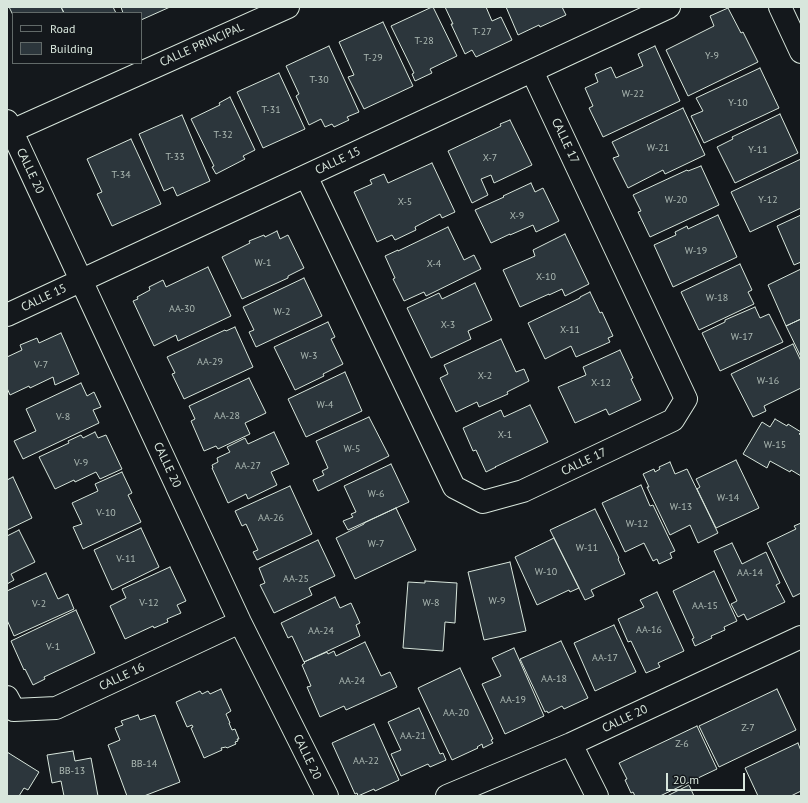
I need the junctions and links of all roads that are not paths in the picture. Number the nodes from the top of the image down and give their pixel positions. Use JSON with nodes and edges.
{"nodes":[{"id":1,"x":288,"y":7,"type":"edge"},
{"id":2,"x":669,"y":7,"type":"edge"},
{"id":3,"x":780,"y":7,"type":"edge"},
{"id":4,"x":801,"y":52,"type":"edge"},
{"id":5,"x":532,"y":71,"type":"junction"},
{"id":6,"x":9,"y":128,"type":"edge"},
{"id":7,"x":306,"y":176,"type":"junction"},
{"id":8,"x":81,"y":281,"type":"junction"},
{"id":9,"x":7,"y":315,"type":"edge"},
{"id":10,"x":240,"y":622,"type":"junction"},
{"id":11,"x":800,"y":639,"type":"edge"},
{"id":12,"x":7,"y":697,"type":"edge"},
{"id":13,"x":571,"y":744,"type":"junction"},
{"id":14,"x":327,"y":796,"type":"edge"},
{"id":15,"x":447,"y":796,"type":"edge"},
{"id":16,"x":597,"y":796,"type":"edge"}],
"edges":[{"from":1,"to":6,"type":"street","name":"CALLE PRINCIPAL"},
{"from":2,"to":5,"type":"street","name":"CALLE 15"},
{"from":3,"to":4,"type":"street"},
{"from":5,"to":7,"type":"street","name":"CALLE 15"},
{"from":5,"to":7,"type":"street","name":"CALLE 17"},
{"from":6,"to":8,"type":"street","name":"CALLE 20"},
{"from":7,"to":8,"type":"street","name":"CALLE 15"},
{"from":8,"to":9,"type":"street","name":"CALLE 15"},
{"from":8,"to":10,"type":"street","name":"CALLE 20"},
{"from":10,"to":12,"type":"street","name":"CALLE 16"},
{"from":10,"to":14,"type":"street","name":"CALLE 20"},
{"from":11,"to":13,"type":"street","name":"CALLE 20"},
{"from":13,"to":15,"type":"street","name":"CALLE 20"},
{"from":13,"to":16,"type":"street"}]}
